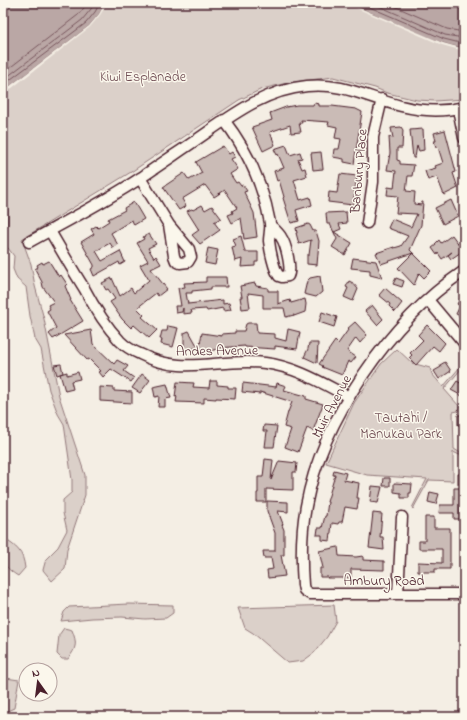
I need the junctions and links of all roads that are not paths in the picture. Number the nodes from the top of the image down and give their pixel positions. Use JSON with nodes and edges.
{"nodes":[{"id":1,"x":382,"y":99,"type":"junction"},
{"id":2,"x":461,"y":108,"type":"edge"},
{"id":3,"x":224,"y":120,"type":"junction"},
{"id":4,"x":464,"y":138,"type":"edge"},
{"id":5,"x":140,"y":178,"type":"junction"},
{"id":6,"x":367,"y":223,"type":"dead end"},
{"id":7,"x":169,"y":225,"type":"dead end"},
{"id":8,"x":270,"y":225,"type":"dead end"},
{"id":9,"x":50,"y":231,"type":"junction"},
{"id":10,"x":29,"y":242,"type":"dead end"},
{"id":11,"x":464,"y":272,"type":"edge"},
{"id":12,"x":428,"y":300,"type":"junction"},
{"id":13,"x":464,"y":342,"type":"edge"},
{"id":14,"x":349,"y":397,"type":"junction"},
{"id":15,"x":402,"y":517,"type":"dead end"},
{"id":16,"x":306,"y":591,"type":"joint"},
{"id":17,"x":398,"y":594,"type":"junction"},
{"id":18,"x":464,"y":594,"type":"edge"}],
"edges":[{"from":1,"to":2,"type":"street"},
{"from":1,"to":3,"type":"street"},
{"from":1,"to":6,"type":"street","name":"Banbury Place"},
{"from":2,"to":4,"type":"street"},
{"from":3,"to":5,"type":"street"},
{"from":3,"to":8,"type":"street"},
{"from":5,"to":7,"type":"street"},
{"from":5,"to":9,"type":"street"},
{"from":9,"to":10,"type":"street"},
{"from":9,"to":14,"type":"street","name":"Andes Avenue"},
{"from":11,"to":12,"type":"street","name":"Muir Avenue"},
{"from":12,"to":13,"type":"street"},
{"from":12,"to":14,"type":"street","name":"Muir Avenue"},
{"from":14,"to":16,"type":"street","name":"Muir Avenue"},
{"from":15,"to":17,"type":"street"},
{"from":16,"to":17,"type":"street","name":"Ambury Road"},
{"from":17,"to":18,"type":"street","name":"Ambury Road"}]}
